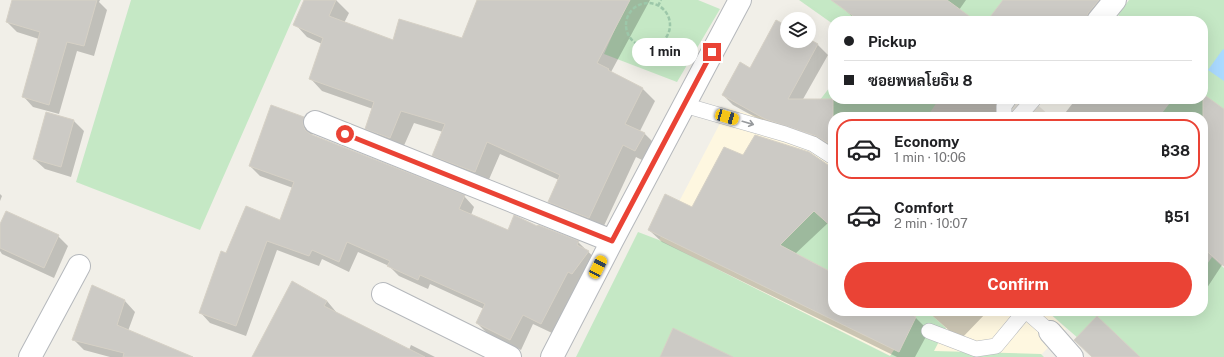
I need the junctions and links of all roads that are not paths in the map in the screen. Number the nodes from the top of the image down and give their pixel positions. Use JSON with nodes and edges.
{"nodes":[{"id":1,"x":740,"y":0,"type":"edge"},
{"id":2,"x":1115,"y":0,"type":"edge"},
{"id":3,"x":1102,"y":16,"type":"edge"},
{"id":4,"x":1030,"y":104,"type":"edge"},
{"id":5,"x":684,"y":105,"type":"junction"},
{"id":6,"x":1022,"y":112,"type":"edge"},
{"id":7,"x":315,"y":122,"type":"dead end"},
{"id":8,"x":828,"y":153,"type":"edge"},
{"id":9,"x":612,"y":241,"type":"junction"},
{"id":10,"x":79,"y":266,"type":"dead end"},
{"id":11,"x":383,"y":294,"type":"dead end"},
{"id":12,"x":1022,"y":316,"type":"edge"},
{"id":13,"x":1032,"y":316,"type":"edge"},
{"id":14,"x":929,"y":331,"type":"dead end"},
{"id":15,"x":1050,"y":332,"type":"joint"},
{"id":16,"x":30,"y":357,"type":"edge"},
{"id":17,"x":510,"y":357,"type":"edge"},
{"id":18,"x":552,"y":357,"type":"edge"},
{"id":19,"x":1072,"y":357,"type":"edge"}],
"edges":[{"from":1,"to":5,"type":"street"},
{"from":2,"to":3,"type":"street"},
{"from":4,"to":6,"type":"lane"},
{"from":5,"to":8,"type":"lane","one_way":true},
{"from":5,"to":9,"type":"street"},
{"from":7,"to":9,"type":"street"},
{"from":9,"to":18,"type":"street"},
{"from":10,"to":16,"type":"street"},
{"from":11,"to":17,"type":"street"},
{"from":12,"to":14,"type":"lane"},
{"from":13,"to":15,"type":"lane"},
{"from":15,"to":19,"type":"street"}]}
